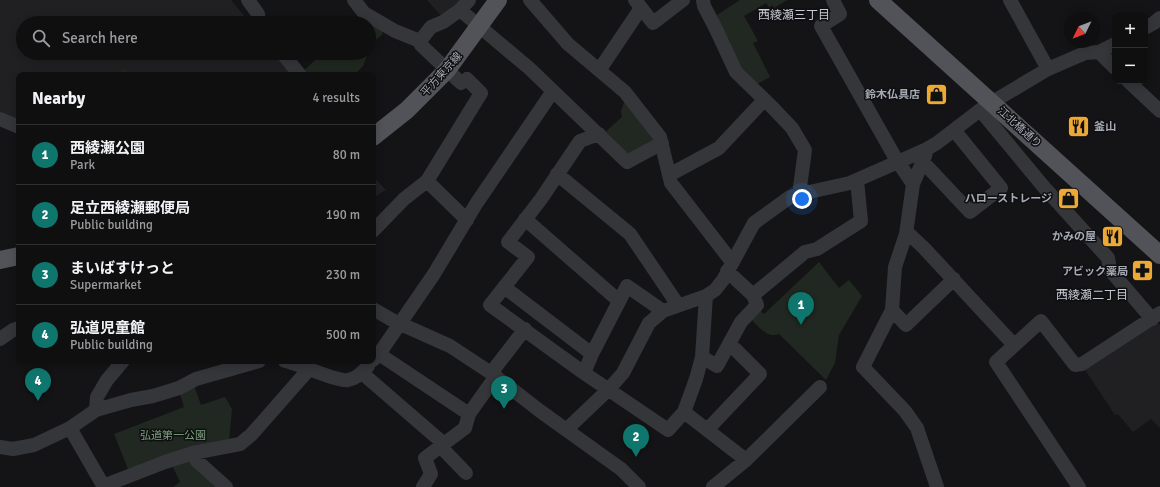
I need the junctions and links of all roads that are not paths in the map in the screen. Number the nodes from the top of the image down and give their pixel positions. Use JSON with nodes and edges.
{"nodes":[{"id":1,"x":248,"y":0,"type":"edge"},
{"id":2,"x":354,"y":0,"type":"edge"},
{"id":3,"x":498,"y":0,"type":"edge"},
{"id":4,"x":530,"y":0,"type":"edge"},
{"id":5,"x":683,"y":0,"type":"edge"},
{"id":6,"x":832,"y":0,"type":"edge"},
{"id":7,"x":878,"y":0,"type":"edge"},
{"id":8,"x":1010,"y":0,"type":"edge"},
{"id":9,"x":706,"y":2,"type":"edge"},
{"id":10,"x":638,"y":4,"type":"edge"},
{"id":11,"x":465,"y":5,"type":"edge"},
{"id":12,"x":258,"y":16,"type":"edge"},
{"id":13,"x":369,"y":16,"type":"edge"},
{"id":14,"x":1160,"y":18,"type":"edge"},
{"id":15,"x":376,"y":20,"type":"edge"},
{"id":16,"x":479,"y":26,"type":"junction"},
{"id":17,"x":1148,"y":27,"type":"edge"},
{"id":18,"x":420,"y":41,"type":"junction"},
{"id":19,"x":1112,"y":45,"type":"edge"},
{"id":20,"x":1098,"y":52,"type":"junction"},
{"id":21,"x":288,"y":60,"type":"edge"},
{"id":22,"x":1112,"y":65,"type":"edge"},
{"id":23,"x":600,"y":69,"type":"junction"},
{"id":24,"x":1048,"y":69,"type":"junction"},
{"id":25,"x":447,"y":70,"type":"junction"},
{"id":26,"x":298,"y":72,"type":"edge"},
{"id":27,"x":1131,"y":84,"type":"edge"},
{"id":28,"x":553,"y":91,"type":"junction"},
{"id":29,"x":764,"y":100,"type":"junction"},
{"id":30,"x":986,"y":106,"type":"junction"},
{"id":31,"x":1160,"y":111,"type":"edge"},
{"id":32,"x":0,"y":119,"type":"edge"},
{"id":33,"x":16,"y":126,"type":"edge"},
{"id":34,"x":954,"y":130,"type":"junction"},
{"id":35,"x":599,"y":134,"type":"junction"},
{"id":36,"x":376,"y":135,"type":"edge"},
{"id":37,"x":662,"y":143,"type":"junction"},
{"id":38,"x":924,"y":156,"type":"junction"},
{"id":39,"x":898,"y":162,"type":"junction"},
{"id":40,"x":557,"y":174,"type":"junction"},
{"id":41,"x":669,"y":175,"type":"junction"},
{"id":42,"x":857,"y":180,"type":"junction"},
{"id":43,"x":427,"y":181,"type":"junction"},
{"id":44,"x":913,"y":184,"type":"junction"},
{"id":45,"x":800,"y":194,"type":"junction"},
{"id":46,"x":525,"y":219,"type":"junction"},
{"id":47,"x":467,"y":220,"type":"junction"},
{"id":48,"x":376,"y":228,"type":"edge"},
{"id":49,"x":906,"y":234,"type":"junction"},
{"id":50,"x":1160,"y":255,"type":"edge"},
{"id":51,"x":16,"y":257,"type":"edge"},
{"id":52,"x":0,"y":260,"type":"edge"},
{"id":53,"x":729,"y":267,"type":"junction"},
{"id":54,"x":954,"y":280,"type":"junction"},
{"id":55,"x":504,"y":287,"type":"junction"},
{"id":56,"x":753,"y":295,"type":"junction"},
{"id":57,"x":706,"y":296,"type":"junction"},
{"id":58,"x":619,"y":301,"type":"junction"},
{"id":59,"x":678,"y":305,"type":"junction"},
{"id":60,"x":892,"y":310,"type":"junction"},
{"id":61,"x":376,"y":311,"type":"edge"},
{"id":62,"x":663,"y":311,"type":"junction"},
{"id":63,"x":1156,"y":316,"type":"edge"},
{"id":64,"x":400,"y":324,"type":"junction"},
{"id":65,"x":16,"y":329,"type":"edge"},
{"id":66,"x":525,"y":329,"type":"junction"},
{"id":67,"x":0,"y":339,"type":"edge"},
{"id":68,"x":730,"y":344,"type":"junction"},
{"id":69,"x":1014,"y":345,"type":"junction"},
{"id":70,"x":592,"y":354,"type":"junction"},
{"id":71,"x":376,"y":357,"type":"edge"},
{"id":72,"x":702,"y":357,"type":"junction"},
{"id":73,"x":376,"y":359,"type":"edge"},
{"id":74,"x":121,"y":364,"type":"edge"},
{"id":75,"x":250,"y":364,"type":"edge"},
{"id":76,"x":296,"y":364,"type":"edge"},
{"id":77,"x":370,"y":364,"type":"edge"},
{"id":78,"x":310,"y":368,"type":"junction"},
{"id":79,"x":362,"y":373,"type":"junction"},
{"id":80,"x":584,"y":373,"type":"junction"},
{"id":81,"x":494,"y":374,"type":"junction"},
{"id":82,"x":820,"y":387,"type":"dead end"},
{"id":83,"x":608,"y":389,"type":"junction"},
{"id":84,"x":96,"y":410,"type":"junction"},
{"id":85,"x":684,"y":412,"type":"junction"},
{"id":86,"x":469,"y":414,"type":"junction"},
{"id":87,"x":70,"y":428,"type":"junction"},
{"id":88,"x":566,"y":430,"type":"junction"},
{"id":89,"x":707,"y":430,"type":"junction"},
{"id":90,"x":441,"y":445,"type":"junction"},
{"id":91,"x":0,"y":447,"type":"edge"},
{"id":92,"x":193,"y":453,"type":"junction"},
{"id":93,"x":746,"y":460,"type":"junction"},
{"id":94,"x":466,"y":474,"type":"dead end"},
{"id":95,"x":103,"y":486,"type":"edge"},
{"id":96,"x":226,"y":487,"type":"edge"},
{"id":97,"x":423,"y":487,"type":"edge"},
{"id":98,"x":639,"y":487,"type":"edge"},
{"id":99,"x":712,"y":487,"type":"edge"},
{"id":100,"x":937,"y":487,"type":"edge"},
{"id":101,"x":1079,"y":487,"type":"edge"}],
"edges":[{"from":1,"to":12,"type":"street"},
{"from":2,"to":13,"type":"street"},
{"from":3,"to":16,"type":"main road","name":"平方東京線"},
{"from":4,"to":23,"type":"street"},
{"from":5,"to":10,"type":"street"},
{"from":6,"to":39,"type":"street"},
{"from":7,"to":30,"type":"main road","name":"江北橋通り"},
{"from":8,"to":24,"type":"street"},
{"from":9,"to":29,"type":"street"},
{"from":10,"to":23,"type":"street"},
{"from":11,"to":16,"type":"street"},
{"from":11,"to":18,"type":"street"},
{"from":14,"to":17,"type":"street"},
{"from":15,"to":18,"type":"street"},
{"from":16,"to":25,"type":"main road","name":"平方東京線"},
{"from":16,"to":28,"type":"street"},
{"from":18,"to":25,"type":"street"},
{"from":19,"to":20,"type":"street"},
{"from":20,"to":22,"type":"street"},
{"from":20,"to":24,"type":"street"},
{"from":21,"to":26,"type":"street"},
{"from":23,"to":37,"type":"street"},
{"from":24,"to":30,"type":"street"},
{"from":25,"to":36,"type":"main road","name":"平方東京線"},
{"from":25,"to":43,"type":"street"},
{"from":27,"to":31,"type":"street"},
{"from":28,"to":35,"type":"street"},
{"from":28,"to":47,"type":"street"},
{"from":29,"to":41,"type":"street"},
{"from":29,"to":45,"type":"street"},
{"from":30,"to":34,"type":"street"},
{"from":30,"to":50,"type":"main road","name":"江北橋通り"},
{"from":30,"to":63,"type":"street"},
{"from":32,"to":33,"type":"street"},
{"from":34,"to":38,"type":"street"},
{"from":34,"to":38,"type":"street"},
{"from":35,"to":37,"type":"street"},
{"from":35,"to":40,"type":"street"},
{"from":37,"to":41,"type":"street"},
{"from":38,"to":39,"type":"street"},
{"from":38,"to":44,"type":"street"},
{"from":39,"to":42,"type":"street"},
{"from":39,"to":44,"type":"street"},
{"from":40,"to":46,"type":"street"},
{"from":40,"to":59,"type":"street"},
{"from":41,"to":53,"type":"street"},
{"from":42,"to":45,"type":"street"},
{"from":42,"to":56,"type":"street"},
{"from":43,"to":47,"type":"street"},
{"from":43,"to":48,"type":"street"},
{"from":44,"to":49,"type":"street"},
{"from":45,"to":53,"type":"street"},
{"from":46,"to":55,"type":"street"},
{"from":46,"to":58,"type":"street"},
{"from":47,"to":64,"type":"street"},
{"from":49,"to":54,"type":"street"},
{"from":49,"to":60,"type":"street"},
{"from":51,"to":52,"type":"main road"},
{"from":53,"to":56,"type":"street"},
{"from":53,"to":57,"type":"street"},
{"from":54,"to":60,"type":"street"},
{"from":54,"to":69,"type":"street"},
{"from":55,"to":66,"type":"street"},
{"from":55,"to":70,"type":"street"},
{"from":56,"to":68,"type":"street"},
{"from":57,"to":59,"type":"street"},
{"from":57,"to":72,"type":"street"},
{"from":58,"to":62,"type":"street"},
{"from":58,"to":70,"type":"street"},
{"from":59,"to":62,"type":"street"},
{"from":60,"to":100,"type":"street"},
{"from":61,"to":64,"type":"street"},
{"from":62,"to":83,"type":"street"},
{"from":63,"to":69,"type":"street"},
{"from":64,"to":71,"type":"street"},
{"from":64,"to":81,"type":"street"},
{"from":65,"to":67,"type":"street"},
{"from":66,"to":80,"type":"street"},
{"from":66,"to":81,"type":"street"},
{"from":68,"to":72,"type":"street"},
{"from":68,"to":89,"type":"street"},
{"from":69,"to":101,"type":"street"},
{"from":70,"to":80,"type":"street"},
{"from":72,"to":85,"type":"street"},
{"from":73,"to":86,"type":"street"},
{"from":74,"to":84,"type":"street"},
{"from":75,"to":84,"type":"street"},
{"from":76,"to":78,"type":"street"},
{"from":77,"to":79,"type":"street"},
{"from":78,"to":79,"type":"street"},
{"from":78,"to":92,"type":"street"},
{"from":79,"to":90,"type":"street"},
{"from":80,"to":83,"type":"street"},
{"from":81,"to":86,"type":"street"},
{"from":81,"to":88,"type":"street"},
{"from":82,"to":93,"type":"street"},
{"from":83,"to":85,"type":"street"},
{"from":83,"to":88,"type":"street"},
{"from":84,"to":87,"type":"street"},
{"from":85,"to":89,"type":"street"},
{"from":86,"to":90,"type":"street"},
{"from":87,"to":91,"type":"street"},
{"from":87,"to":95,"type":"street"},
{"from":88,"to":98,"type":"street"},
{"from":89,"to":93,"type":"street"},
{"from":90,"to":94,"type":"street"},
{"from":90,"to":97,"type":"street"},
{"from":92,"to":95,"type":"street"},
{"from":92,"to":96,"type":"street"},
{"from":93,"to":99,"type":"street"}]}
